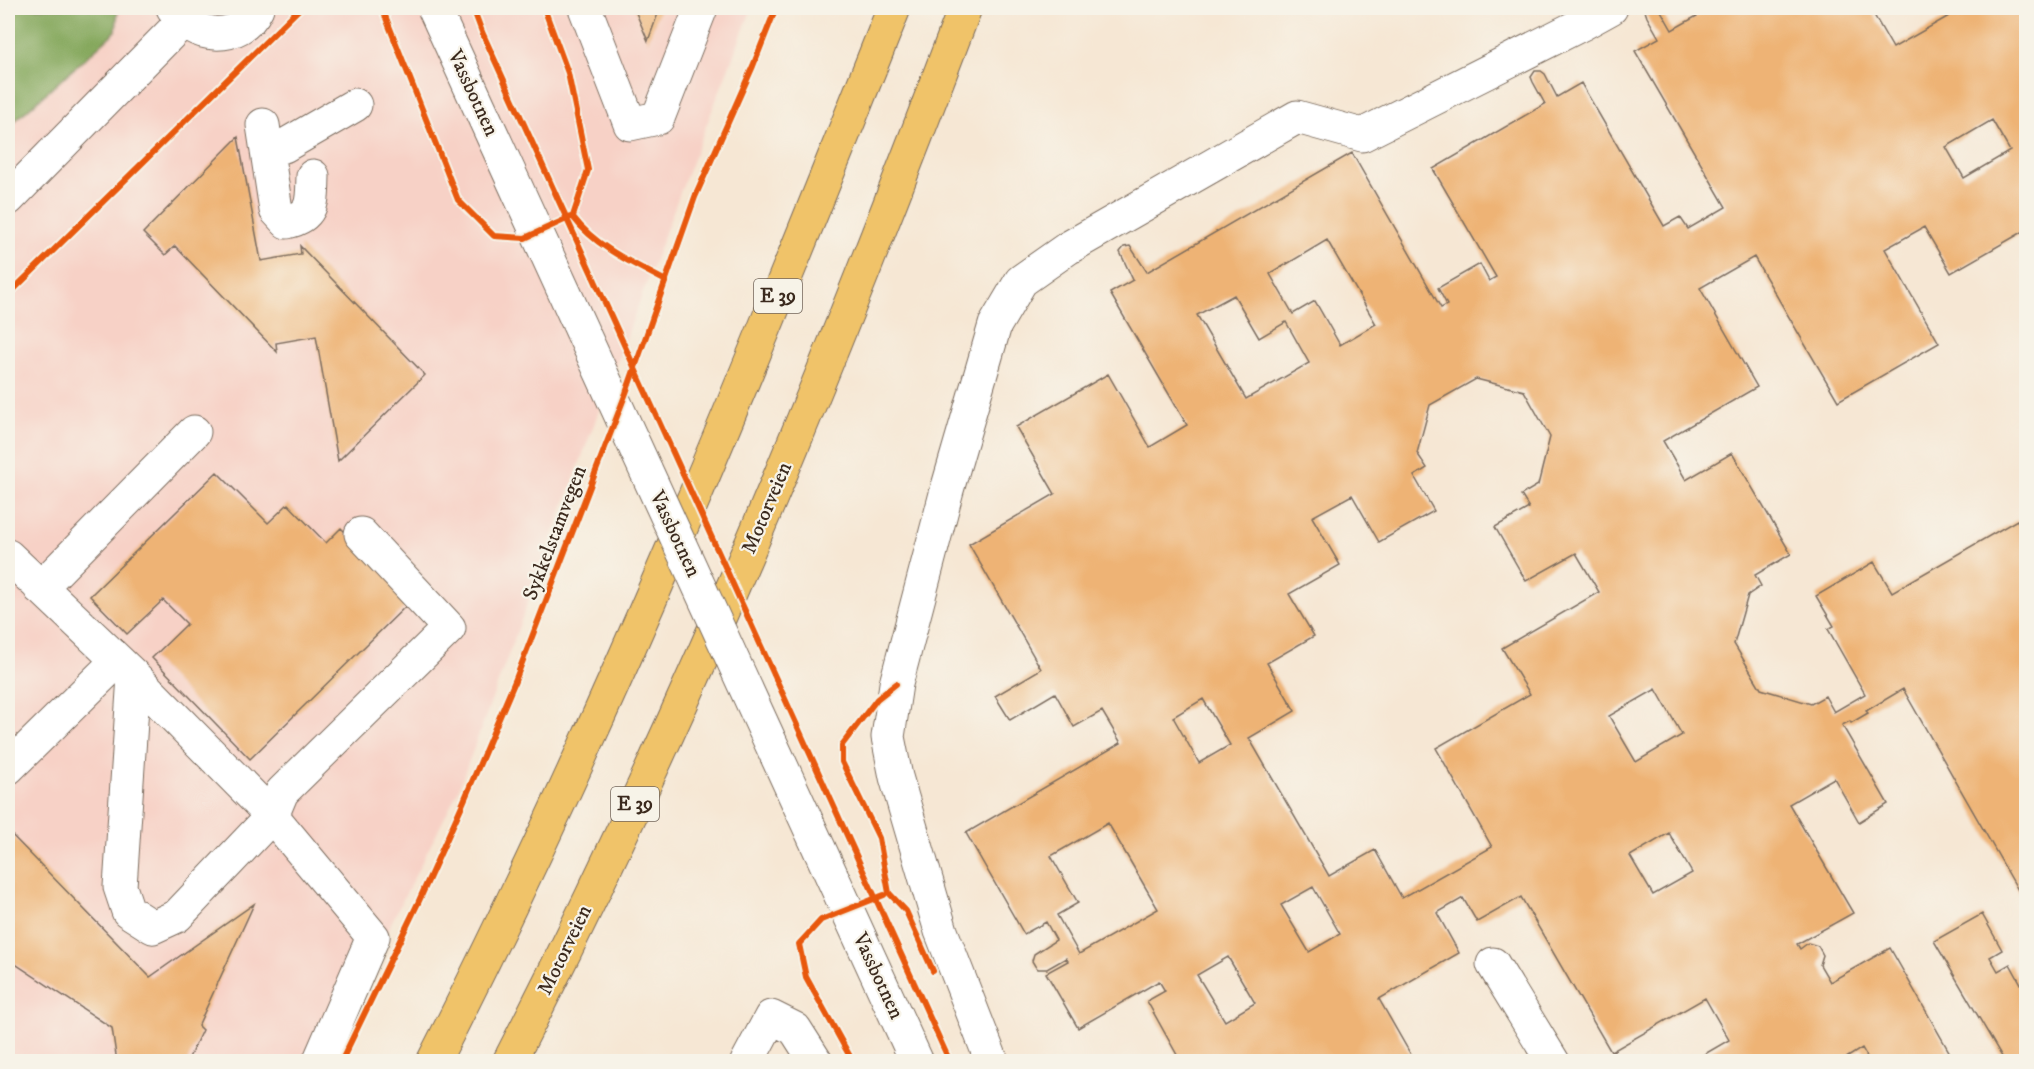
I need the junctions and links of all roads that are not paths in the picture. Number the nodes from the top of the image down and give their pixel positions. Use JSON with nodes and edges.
{"nodes":[{"id":1,"x":256,"y":8,"type":"edge"},
{"id":2,"x":434,"y":8,"type":"edge"},
{"id":3,"x":585,"y":8,"type":"edge"},
{"id":4,"x":701,"y":8,"type":"edge"},
{"id":5,"x":894,"y":8,"type":"edge"},
{"id":6,"x":965,"y":8,"type":"edge"},
{"id":7,"x":1611,"y":8,"type":"edge"},
{"id":8,"x":178,"y":14,"type":"edge"},
{"id":9,"x":355,"y":105,"type":"dead end"},
{"id":10,"x":313,"y":176,"type":"dead end"},
{"id":11,"x":8,"y":199,"type":"edge"},
{"id":12,"x":194,"y":432,"type":"dead end"},
{"id":13,"x":361,"y":534,"type":"dead end"},
{"id":14,"x":20,"y":577,"type":"edge"},
{"id":15,"x":125,"y":669,"type":"junction"},
{"id":16,"x":8,"y":768,"type":"edge"},
{"id":17,"x":272,"y":816,"type":"junction"},
{"id":18,"x":1493,"y":964,"type":"dead end"},
{"id":19,"x":319,"y":1062,"type":"edge"},
{"id":20,"x":433,"y":1062,"type":"edge"},
{"id":21,"x":509,"y":1062,"type":"edge"},
{"id":22,"x":747,"y":1062,"type":"edge"},
{"id":23,"x":816,"y":1062,"type":"edge"},
{"id":24,"x":916,"y":1062,"type":"edge"},
{"id":25,"x":992,"y":1062,"type":"edge"},
{"id":26,"x":1553,"y":1062,"type":"edge"}],
"edges":[{"from":1,"to":8,"type":"street"},
{"from":2,"to":24,"type":"street","name":"Vassbotnen","bridge":true},
{"from":3,"to":4,"type":"street"},
{"from":5,"to":20,"type":"highway","number":"E 39"},
{"from":6,"to":21,"type":"highway","name":"Motorveien","number":"E 39"},
{"from":7,"to":25,"type":"street"},
{"from":8,"to":11,"type":"street"},
{"from":9,"to":10,"type":"street"},
{"from":12,"to":14,"type":"street"},
{"from":13,"to":17,"type":"street"},
{"from":14,"to":15,"type":"street"},
{"from":15,"to":16,"type":"street"},
{"from":15,"to":17,"type":"street"},
{"from":15,"to":17,"type":"street"},
{"from":17,"to":19,"type":"street"},
{"from":18,"to":26,"type":"street"},
{"from":22,"to":23,"type":"street"}]}
